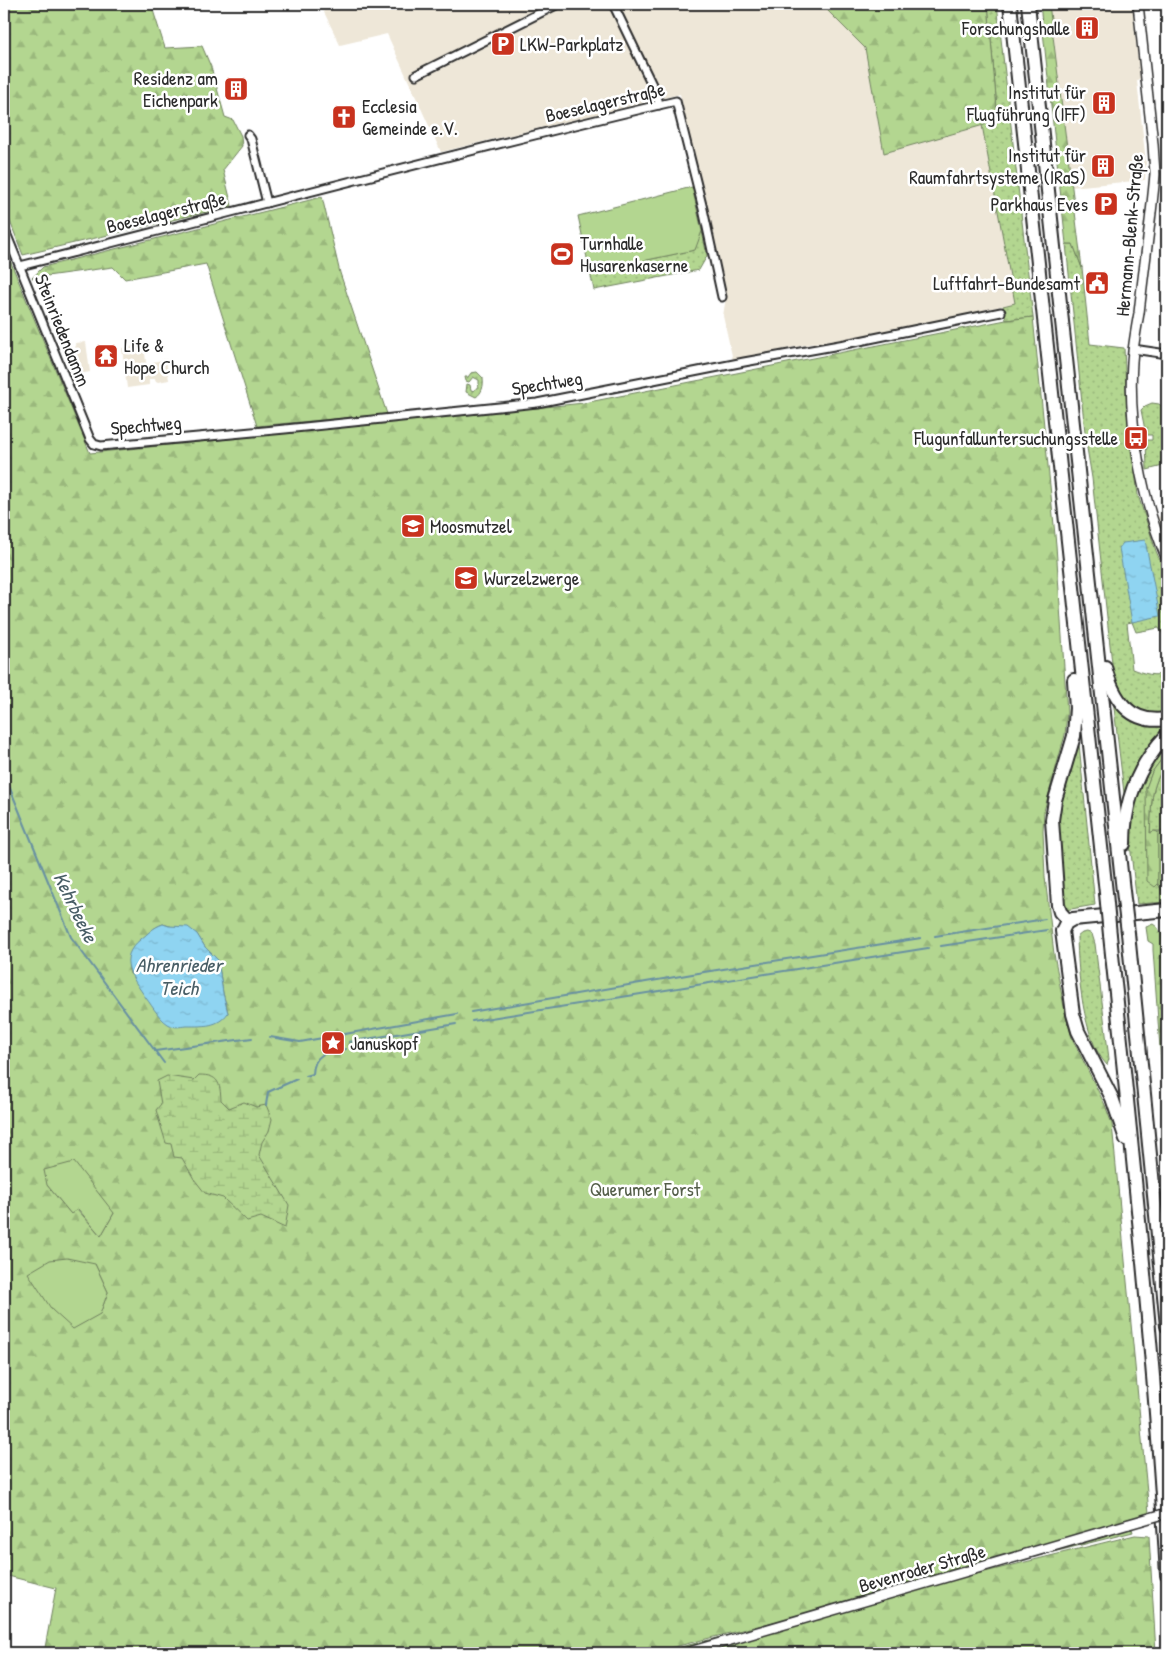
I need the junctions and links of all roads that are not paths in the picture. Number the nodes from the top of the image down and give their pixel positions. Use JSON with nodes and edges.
{"nodes":[{"id":1,"x":558,"y":4,"type":"edge"},
{"id":2,"x":613,"y":4,"type":"edge"},
{"id":3,"x":1010,"y":4,"type":"edge"},
{"id":4,"x":1028,"y":4,"type":"edge"},
{"id":5,"x":1138,"y":4,"type":"edge"},
{"id":6,"x":416,"y":74,"type":"dead end"},
{"id":7,"x":660,"y":104,"type":"junction"},
{"id":8,"x":248,"y":135,"type":"dead end"},
{"id":9,"x":267,"y":204,"type":"junction"},
{"id":10,"x":4,"y":228,"type":"edge"},
{"id":11,"x":20,"y":266,"type":"junction"},
{"id":12,"x":722,"y":297,"type":"dead end"},
{"id":13,"x":1001,"y":312,"type":"dead end"},
{"id":14,"x":1133,"y":349,"type":"junction"},
{"id":15,"x":1167,"y":354,"type":"edge"},
{"id":16,"x":94,"y":444,"type":"joint"},
{"id":17,"x":1167,"y":559,"type":"edge"},
{"id":18,"x":1094,"y":626,"type":"junction"},
{"id":19,"x":1079,"y":648,"type":"junction"},
{"id":20,"x":1167,"y":719,"type":"edge"},
{"id":21,"x":1167,"y":735,"type":"edge"},
{"id":22,"x":1123,"y":887,"type":"junction"},
{"id":23,"x":1167,"y":910,"type":"edge"},
{"id":24,"x":1068,"y":922,"type":"junction"},
{"id":25,"x":1135,"y":1168,"type":"junction"},
{"id":26,"x":1167,"y":1326,"type":"edge"},
{"id":27,"x":1167,"y":1513,"type":"edge"},
{"id":28,"x":1167,"y":1575,"type":"edge"},
{"id":29,"x":686,"y":1653,"type":"edge"}],
"edges":[{"from":1,"to":6,"type":"street"},
{"from":2,"to":7,"type":"street"},
{"from":3,"to":19,"type":"highway"},
{"from":4,"to":18,"type":"highway"},
{"from":5,"to":14,"type":"street","name":"Hermann-Blenk-Straße"},
{"from":7,"to":9,"type":"street","name":"Boeselagerstraße"},
{"from":7,"to":12,"type":"street","name":"Boeselagerstraße"},
{"from":8,"to":9,"type":"street"},
{"from":9,"to":11,"type":"street","name":"Boeselagerstraße"},
{"from":10,"to":11,"type":"street","name":"Steinriedendamm"},
{"from":11,"to":16,"type":"street","name":"Steinriedendamm"},
{"from":13,"to":16,"type":"street","name":"Spechtweg"},
{"from":14,"to":15,"type":"street"},
{"from":14,"to":17,"type":"street","name":"Hermann-Blenk-Straße"},
{"from":18,"to":20,"type":"highway"},
{"from":18,"to":22,"type":"highway"},
{"from":19,"to":24,"type":"highway"},
{"from":19,"to":25,"type":"highway","bridge":true},
{"from":21,"to":22,"type":"highway"},
{"from":22,"to":26,"type":"highway","bridge":true},
{"from":23,"to":24,"type":"highway"},
{"from":24,"to":25,"type":"highway"},
{"from":25,"to":28,"type":"highway"},
{"from":27,"to":29,"type":"street","name":"Bevenroder Straße","bridge":true}]}
